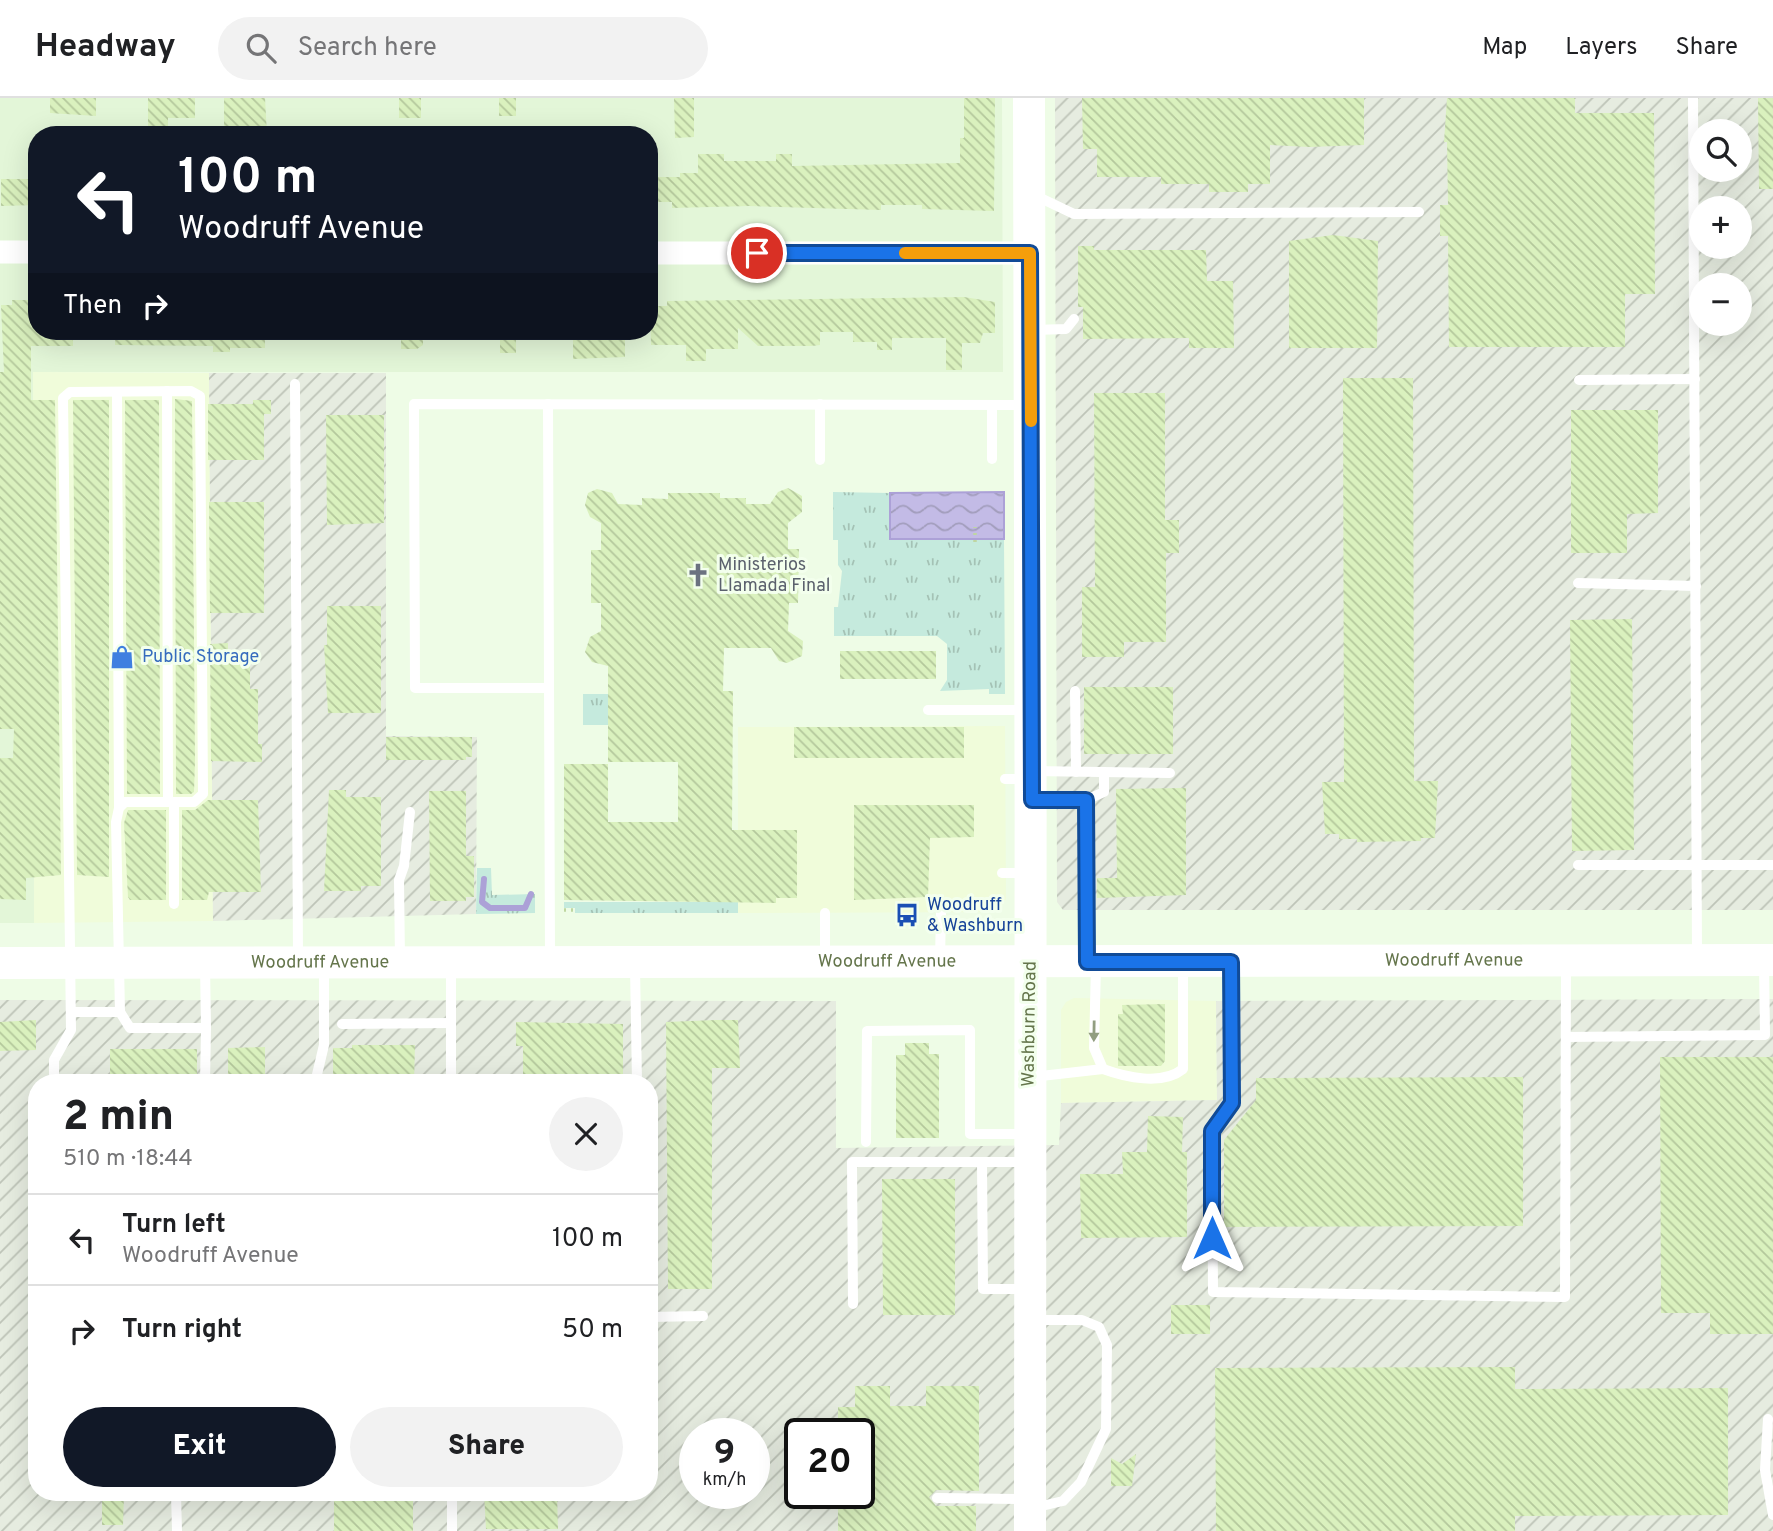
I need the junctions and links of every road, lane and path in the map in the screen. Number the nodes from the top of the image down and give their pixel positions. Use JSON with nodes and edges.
{"nodes":[{"id":1,"x":1029,"y":98,"type":"edge"},
{"id":2,"x":1693,"y":98,"type":"edge"},
{"id":3,"x":1030,"y":193,"type":"junction"},
{"id":4,"x":1419,"y":212,"type":"dead end"},
{"id":5,"x":0,"y":253,"type":"edge"},
{"id":6,"x":28,"y":253,"type":"edge"},
{"id":7,"x":658,"y":253,"type":"edge"},
{"id":8,"x":1030,"y":253,"type":"junction"},
{"id":9,"x":1074,"y":319,"type":"dead end"},
{"id":10,"x":1030,"y":331,"type":"junction"},
{"id":11,"x":1695,"y":379,"type":"junction"},
{"id":12,"x":1579,"y":380,"type":"dead end"},
{"id":13,"x":295,"y":384,"type":"dead end"},
{"id":14,"x":167,"y":391,"type":"junction"},
{"id":15,"x":117,"y":392,"type":"junction"},
{"id":16,"x":548,"y":404,"type":"junction"},
{"id":17,"x":820,"y":404,"type":"junction"},
{"id":18,"x":992,"y":405,"type":"junction"},
{"id":19,"x":1031,"y":405,"type":"junction"},
{"id":20,"x":992,"y":459,"type":"dead end"},
{"id":21,"x":820,"y":460,"type":"dead end"},
{"id":22,"x":975,"y":527,"type":"dead end"},
{"id":23,"x":975,"y":542,"type":"dead end"},
{"id":24,"x":1578,"y":583,"type":"dead end"},
{"id":25,"x":1696,"y":586,"type":"junction"},
{"id":26,"x":549,"y":688,"type":"junction"},
{"id":27,"x":1075,"y":691,"type":"dead end"},
{"id":28,"x":928,"y":710,"type":"dead end"},
{"id":29,"x":1032,"y":710,"type":"junction"},
{"id":30,"x":1076,"y":772,"type":"junction"},
{"id":31,"x":1104,"y":772,"type":"junction"},
{"id":32,"x":1170,"y":773,"type":"dead end"},
{"id":33,"x":1026,"y":782,"type":"junction"},
{"id":34,"x":1086,"y":800,"type":"junction"},
{"id":35,"x":171,"y":802,"type":"junction"},
{"id":36,"x":119,"y":808,"type":"junction"},
{"id":37,"x":410,"y":812,"type":"dead end"},
{"id":38,"x":1773,"y":864,"type":"edge"},
{"id":39,"x":1578,"y":865,"type":"dead end"},
{"id":40,"x":1697,"y":865,"type":"junction"},
{"id":41,"x":1002,"y":873,"type":"dead end"},
{"id":42,"x":1033,"y":873,"type":"junction"},
{"id":43,"x":174,"y":904,"type":"dead end"},
{"id":44,"x":825,"y":913,"type":"dead end"},
{"id":45,"x":941,"y":913,"type":"dead end"},
{"id":46,"x":1697,"y":960,"type":"junction"},
{"id":47,"x":1768,"y":960,"type":"edge"},
{"id":48,"x":1566,"y":961,"type":"junction"},
{"id":49,"x":1091,"y":962,"type":"junction"},
{"id":50,"x":1184,"y":962,"type":"junction"},
{"id":51,"x":1231,"y":962,"type":"junction"},
{"id":52,"x":0,"y":963,"type":"edge"},
{"id":53,"x":451,"y":963,"type":"junction"},
{"id":54,"x":550,"y":963,"type":"junction"},
{"id":55,"x":635,"y":963,"type":"junction"},
{"id":56,"x":825,"y":963,"type":"junction"},
{"id":57,"x":940,"y":963,"type":"junction"},
{"id":58,"x":1031,"y":963,"type":"junction"},
{"id":59,"x":70,"y":964,"type":"junction"},
{"id":60,"x":120,"y":964,"type":"junction"},
{"id":61,"x":205,"y":964,"type":"junction"},
{"id":62,"x":311,"y":964,"type":"junction"},
{"id":63,"x":401,"y":964,"type":"junction"},
{"id":64,"x":71,"y":1012,"type":"junction"},
{"id":65,"x":120,"y":1012,"type":"junction"},
{"id":66,"x":451,"y":1023,"type":"junction"},
{"id":67,"x":342,"y":1024,"type":"dead end"},
{"id":68,"x":205,"y":1028,"type":"junction"},
{"id":69,"x":1566,"y":1037,"type":"junction"},
{"id":70,"x":1103,"y":1069,"type":"junction"},
{"id":71,"x":54,"y":1074,"type":"edge"},
{"id":72,"x":205,"y":1074,"type":"edge"},
{"id":73,"x":316,"y":1074,"type":"edge"},
{"id":74,"x":451,"y":1074,"type":"edge"},
{"id":75,"x":637,"y":1074,"type":"edge"},
{"id":76,"x":1030,"y":1077,"type":"junction"},
{"id":77,"x":866,"y":1142,"type":"dead end"},
{"id":78,"x":1030,"y":1148,"type":"junction"},
{"id":79,"x":982,"y":1162,"type":"junction"},
{"id":80,"x":853,"y":1304,"type":"dead end"},
{"id":81,"x":1030,"y":1305,"type":"junction"},
{"id":82,"x":703,"y":1316,"type":"dead end"},
{"id":83,"x":658,"y":1317,"type":"edge"},
{"id":84,"x":1768,"y":1419,"type":"dead end"},
{"id":85,"x":937,"y":1498,"type":"dead end"},
{"id":86,"x":176,"y":1501,"type":"edge"},
{"id":87,"x":452,"y":1501,"type":"edge"},
{"id":88,"x":1030,"y":1513,"type":"edge"},
{"id":89,"x":1773,"y":1515,"type":"edge"},
{"id":90,"x":177,"y":1531,"type":"edge"},
{"id":91,"x":452,"y":1531,"type":"edge"}],
"edges":[{"from":1,"to":3,"type":"main road","name":"Washburn Road"},
{"from":2,"to":11,"type":"lane"},
{"from":3,"to":4,"type":"lane"},
{"from":3,"to":8,"type":"main road","name":"Washburn Road"},
{"from":5,"to":6,"type":"street"},
{"from":7,"to":8,"type":"street"},
{"from":8,"to":10,"type":"main road","name":"Washburn Road"},
{"from":9,"to":10,"type":"lane"},
{"from":10,"to":19,"type":"main road","name":"Washburn Road"},
{"from":11,"to":12,"type":"lane"},
{"from":11,"to":25,"type":"lane"},
{"from":13,"to":62,"type":"lane"},
{"from":14,"to":15,"type":"lane"},
{"from":14,"to":35,"type":"lane"},
{"from":14,"to":35,"type":"lane"},
{"from":15,"to":36,"type":"lane"},
{"from":15,"to":59,"type":"lane"},
{"from":16,"to":17,"type":"lane"},
{"from":16,"to":26,"type":"lane"},
{"from":16,"to":26,"type":"lane"},
{"from":17,"to":18,"type":"lane"},
{"from":17,"to":21,"type":"lane"},
{"from":18,"to":19,"type":"lane"},
{"from":18,"to":20,"type":"lane"},
{"from":19,"to":29,"type":"main road","name":"Washburn Road"},
{"from":22,"to":23,"type":"path"},
{"from":24,"to":25,"type":"lane"},
{"from":25,"to":40,"type":"lane"},
{"from":26,"to":54,"type":"lane"},
{"from":27,"to":30,"type":"lane"},
{"from":28,"to":29,"type":"lane"},
{"from":29,"to":33,"type":"main road","name":"Washburn Road"},
{"from":30,"to":31,"type":"lane"},
{"from":30,"to":33,"type":"lane"},
{"from":31,"to":32,"type":"lane"},
{"from":31,"to":34,"type":"lane"},
{"from":33,"to":34,"type":"lane"},
{"from":33,"to":42,"type":"main road","name":"Washburn Road"},
{"from":34,"to":49,"type":"lane"},
{"from":35,"to":36,"type":"lane"},
{"from":35,"to":43,"type":"lane"},
{"from":36,"to":60,"type":"lane"},
{"from":37,"to":63,"type":"lane"},
{"from":38,"to":40,"type":"lane"},
{"from":39,"to":40,"type":"lane"},
{"from":40,"to":46,"type":"lane"},
{"from":41,"to":42,"type":"lane"},
{"from":42,"to":58,"type":"main road","name":"Washburn Road"},
{"from":44,"to":56,"type":"lane"},
{"from":45,"to":57,"type":"lane"},
{"from":46,"to":47,"type":"main road","name":"Woodruff Avenue"},
{"from":46,"to":48,"type":"main road","name":"Woodruff Avenue"},
{"from":47,"to":69,"type":"lane"},
{"from":48,"to":51,"type":"main road","name":"Woodruff Avenue"},
{"from":48,"to":69,"type":"lane"},
{"from":49,"to":50,"type":"main road","name":"Woodruff Avenue"},
{"from":49,"to":58,"type":"main road","name":"Woodruff Avenue"},
{"from":49,"to":70,"type":"lane","one_way":true},
{"from":50,"to":51,"type":"main road","name":"Woodruff Avenue"},
{"from":50,"to":70,"type":"lane"},
{"from":51,"to":69,"type":"lane"},
{"from":52,"to":59,"type":"main road","name":"Woodruff Avenue"},
{"from":53,"to":54,"type":"main road","name":"Woodruff Avenue"},
{"from":53,"to":63,"type":"main road","name":"Woodruff Avenue"},
{"from":53,"to":66,"type":"lane"},
{"from":54,"to":55,"type":"main road","name":"Woodruff Avenue"},
{"from":55,"to":56,"type":"main road","name":"Woodruff Avenue"},
{"from":55,"to":75,"type":"lane"},
{"from":56,"to":57,"type":"main road","name":"Woodruff Avenue"},
{"from":57,"to":58,"type":"main road","name":"Woodruff Avenue"},
{"from":58,"to":76,"type":"main road","name":"Washburn Road"},
{"from":59,"to":60,"type":"main road","name":"Woodruff Avenue"},
{"from":59,"to":64,"type":"lane"},
{"from":60,"to":61,"type":"main road","name":"Woodruff Avenue"},
{"from":60,"to":65,"type":"lane"},
{"from":61,"to":62,"type":"main road","name":"Woodruff Avenue"},
{"from":61,"to":68,"type":"lane"},
{"from":62,"to":63,"type":"main road","name":"Woodruff Avenue"},
{"from":62,"to":73,"type":"lane"},
{"from":64,"to":65,"type":"lane"},
{"from":64,"to":71,"type":"lane"},
{"from":65,"to":68,"type":"lane"},
{"from":66,"to":67,"type":"lane"},
{"from":66,"to":74,"type":"lane"},
{"from":68,"to":72,"type":"lane"},
{"from":70,"to":76,"type":"lane"},
{"from":76,"to":78,"type":"main road","name":"Washburn Road"},
{"from":77,"to":78,"type":"lane"},
{"from":78,"to":79,"type":"lane"},
{"from":78,"to":81,"type":"main road","name":"Washburn Road"},
{"from":79,"to":80,"type":"lane"},
{"from":79,"to":81,"type":"lane"},
{"from":81,"to":88,"type":"main road","name":"Washburn Road"},
{"from":81,"to":88,"type":"lane"},
{"from":82,"to":83,"type":"lane"},
{"from":84,"to":89,"type":"lane"},
{"from":85,"to":88,"type":"lane"},
{"from":86,"to":90,"type":"lane"},
{"from":87,"to":91,"type":"lane"}]}
